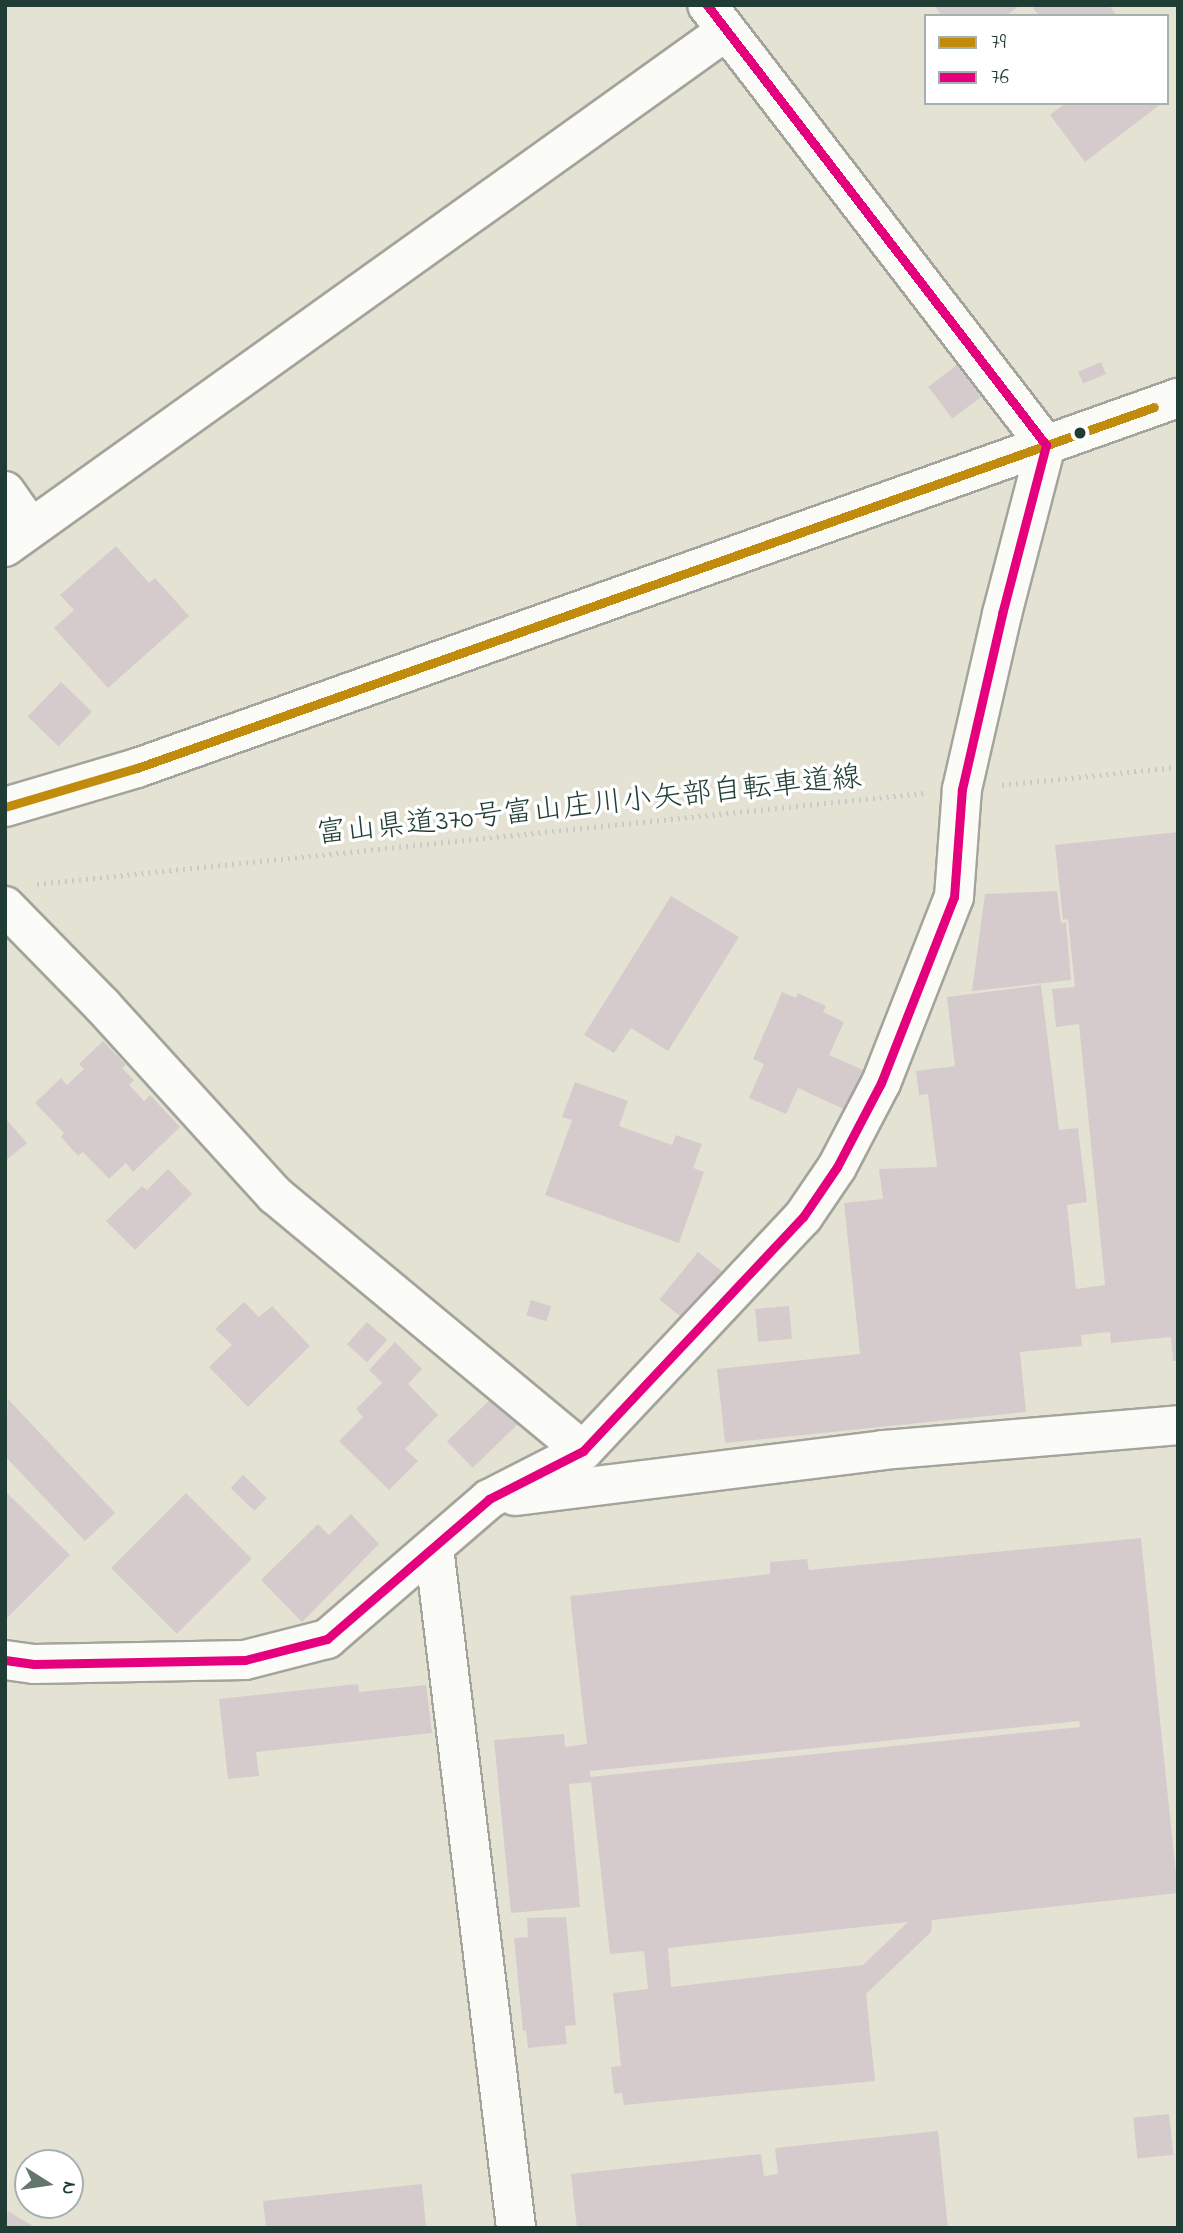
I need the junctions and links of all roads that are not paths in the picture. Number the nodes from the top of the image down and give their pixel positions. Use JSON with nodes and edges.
{"nodes":[{"id":1,"x":716,"y":18,"type":"edge"},
{"id":2,"x":1178,"y":398,"type":"edge"},
{"id":3,"x":1046,"y":446,"type":"junction"},
{"id":4,"x":5,"y":491,"type":"edge"},
{"id":5,"x":18,"y":538,"type":"edge"},
{"id":6,"x":5,"y":807,"type":"edge"},
{"id":7,"x":19,"y":895,"type":"edge"},
{"id":8,"x":1178,"y":1425,"type":"edge"},
{"id":9,"x":583,"y":1451,"type":"junction"},
{"id":10,"x":489,"y":1499,"type":"junction"},
{"id":11,"x":434,"y":1548,"type":"junction"},
{"id":12,"x":5,"y":1660,"type":"edge"},
{"id":13,"x":516,"y":2228,"type":"edge"}],
"edges":[{"from":1,"to":3,"type":"street"},
{"from":1,"to":5,"type":"street"},
{"from":2,"to":3,"type":"street"},
{"from":3,"to":6,"type":"street"},
{"from":3,"to":9,"type":"street"},
{"from":4,"to":5,"type":"street"},
{"from":7,"to":9,"type":"street"},
{"from":8,"to":10,"type":"street"},
{"from":9,"to":10,"type":"street"},
{"from":10,"to":11,"type":"street"},
{"from":11,"to":12,"type":"street"},
{"from":11,"to":13,"type":"street"}]}
